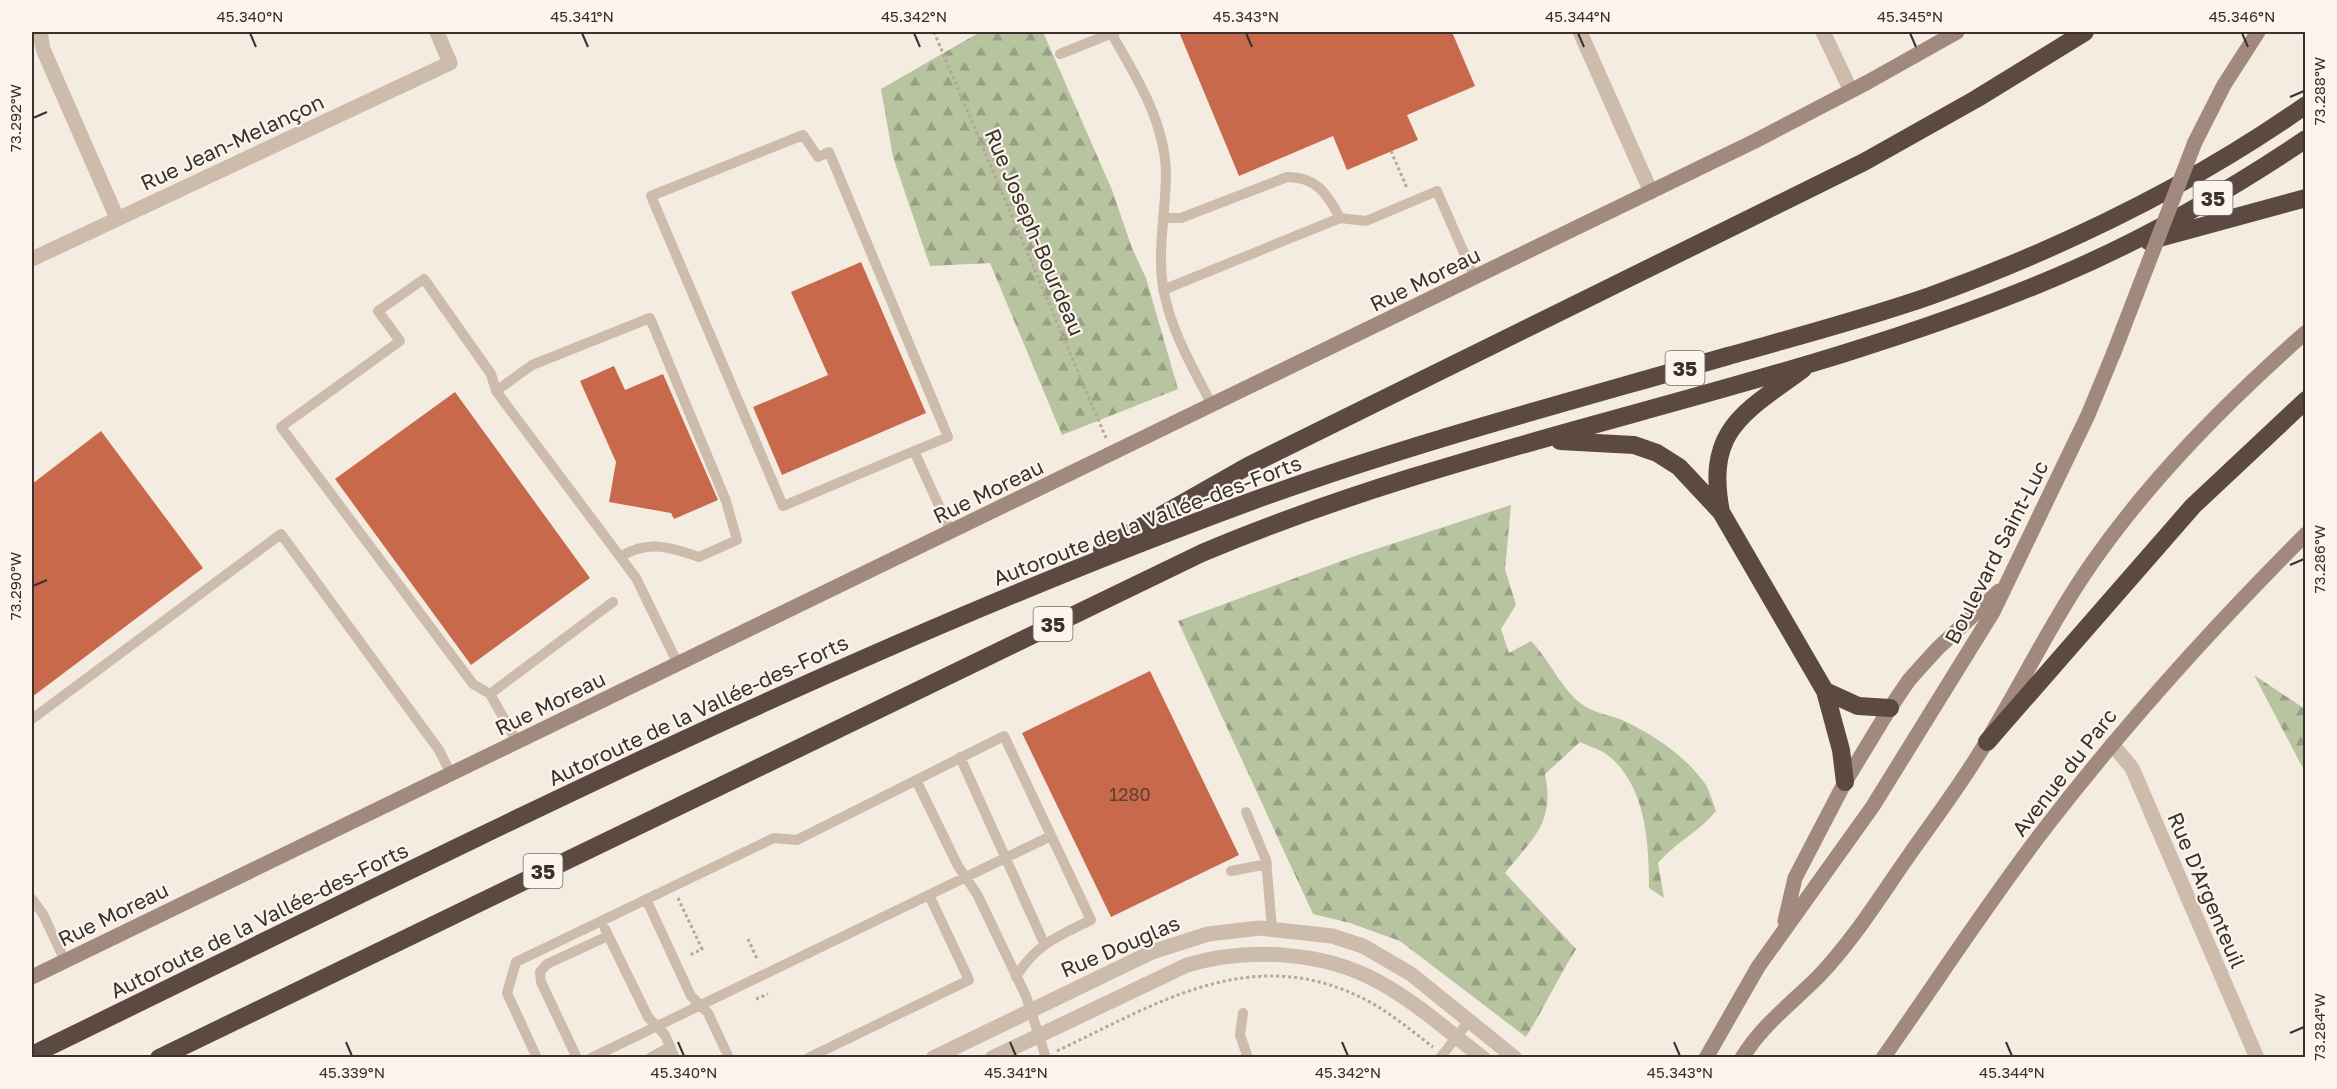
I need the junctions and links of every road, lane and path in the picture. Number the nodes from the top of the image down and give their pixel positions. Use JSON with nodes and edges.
{"nodes":[{"id":1,"x":40,"y":32,"type":"edge"},
{"id":2,"x":437,"y":32,"type":"edge"},
{"id":3,"x":934,"y":32,"type":"edge"},
{"id":4,"x":1113,"y":32,"type":"edge"},
{"id":5,"x":1580,"y":32,"type":"edge"},
{"id":6,"x":1822,"y":32,"type":"edge"},
{"id":7,"x":1956,"y":32,"type":"edge"},
{"id":8,"x":2085,"y":32,"type":"edge"},
{"id":9,"x":2258,"y":32,"type":"edge"},
{"id":10,"x":1060,"y":54,"type":"dead end"},
{"id":11,"x":1851,"y":91,"type":"junction"},
{"id":12,"x":2306,"y":105,"type":"edge"},
{"id":13,"x":2306,"y":139,"type":"edge"},
{"id":14,"x":1391,"y":151,"type":"dead end"},
{"id":15,"x":1402,"y":177,"type":"dead end"},
{"id":16,"x":1651,"y":192,"type":"junction"},
{"id":17,"x":2306,"y":198,"type":"edge"},
{"id":18,"x":117,"y":218,"type":"junction"},
{"id":19,"x":1163,"y":218,"type":"junction"},
{"id":20,"x":1340,"y":218,"type":"junction"},
{"id":21,"x":2117,"y":249,"type":"junction"},
{"id":22,"x":32,"y":259,"type":"edge"},
{"id":23,"x":1475,"y":278,"type":"junction"},
{"id":24,"x":1164,"y":290,"type":"junction"},
{"id":25,"x":2306,"y":332,"type":"edge"},
{"id":26,"x":1815,"y":361,"type":"junction"},
{"id":27,"x":496,"y":391,"type":"junction"},
{"id":28,"x":2306,"y":400,"type":"edge"},
{"id":29,"x":1212,"y":405,"type":"junction"},
{"id":30,"x":1538,"y":441,"type":"junction"},
{"id":31,"x":1109,"y":445,"type":"dead end"},
{"id":32,"x":914,"y":451,"type":"junction"},
{"id":33,"x":1721,"y":512,"type":"junction"},
{"id":34,"x":951,"y":532,"type":"junction"},
{"id":35,"x":2306,"y":534,"type":"edge"},
{"id":36,"x":621,"y":556,"type":"junction"},
{"id":37,"x":1043,"y":582,"type":"junction"},
{"id":38,"x":2007,"y":583,"type":"junction"},
{"id":39,"x":613,"y":602,"type":"dead end"},
{"id":40,"x":678,"y":664,"type":"junction"},
{"id":41,"x":1825,"y":691,"type":"junction"},
{"id":42,"x":490,"y":694,"type":"junction"},
{"id":43,"x":1890,"y":708,"type":"junction"},
{"id":44,"x":32,"y":719,"type":"edge"},
{"id":45,"x":517,"y":742,"type":"junction"},
{"id":46,"x":1987,"y":742,"type":"junction"},
{"id":47,"x":2112,"y":744,"type":"junction"},
{"id":48,"x":960,"y":757,"type":"junction"},
{"id":49,"x":451,"y":774,"type":"junction"},
{"id":50,"x":916,"y":780,"type":"junction"},
{"id":51,"x":1845,"y":782,"type":"junction"},
{"id":52,"x":1246,"y":812,"type":"dead end"},
{"id":53,"x":1051,"y":836,"type":"junction"},
{"id":54,"x":1006,"y":858,"type":"junction"},
{"id":55,"x":1267,"y":864,"type":"junction"},
{"id":56,"x":1231,"y":871,"type":"dead end"},
{"id":57,"x":966,"y":877,"type":"junction"},
{"id":58,"x":929,"y":895,"type":"junction"},
{"id":59,"x":678,"y":897,"type":"dead end"},
{"id":60,"x":32,"y":898,"type":"edge"},
{"id":61,"x":646,"y":899,"type":"junction"},
{"id":62,"x":601,"y":921,"type":"junction"},
{"id":63,"x":1784,"y":928,"type":"junction"},
{"id":64,"x":1272,"y":929,"type":"junction"},
{"id":65,"x":608,"y":936,"type":"junction"},
{"id":66,"x":748,"y":939,"type":"dead end"},
{"id":67,"x":1044,"y":943,"type":"junction"},
{"id":68,"x":65,"y":960,"type":"junction"},
{"id":69,"x":759,"y":963,"type":"dead end"},
{"id":70,"x":689,"y":966,"type":"dead end"},
{"id":71,"x":32,"y":977,"type":"edge"},
{"id":72,"x":1017,"y":977,"type":"junction"},
{"id":73,"x":768,"y":994,"type":"dead end"},
{"id":74,"x":756,"y":999,"type":"dead end"},
{"id":75,"x":700,"y":1004,"type":"junction"},
{"id":76,"x":1030,"y":1010,"type":"junction"},
{"id":77,"x":1244,"y":1013,"type":"dead end"},
{"id":78,"x":1469,"y":1021,"type":"junction"},
{"id":79,"x":657,"y":1025,"type":"junction"},
{"id":80,"x":1039,"y":1036,"type":"junction"},
{"id":81,"x":1455,"y":1037,"type":"junction"},
{"id":82,"x":672,"y":1052,"type":"edge"},
{"id":83,"x":32,"y":1056,"type":"edge"},
{"id":84,"x":159,"y":1058,"type":"edge"},
{"id":85,"x":537,"y":1058,"type":"edge"},
{"id":86,"x":577,"y":1058,"type":"edge"},
{"id":87,"x":591,"y":1058,"type":"edge"},
{"id":88,"x":650,"y":1058,"type":"edge"},
{"id":89,"x":729,"y":1058,"type":"edge"},
{"id":90,"x":808,"y":1058,"type":"edge"},
{"id":91,"x":933,"y":1058,"type":"edge"},
{"id":92,"x":992,"y":1058,"type":"edge"},
{"id":93,"x":1046,"y":1058,"type":"edge"},
{"id":94,"x":1248,"y":1058,"type":"edge"},
{"id":95,"x":1440,"y":1058,"type":"edge"},
{"id":96,"x":1483,"y":1058,"type":"edge"},
{"id":97,"x":1515,"y":1058,"type":"edge"},
{"id":98,"x":1706,"y":1058,"type":"edge"},
{"id":99,"x":1742,"y":1058,"type":"edge"},
{"id":100,"x":1883,"y":1058,"type":"edge"},
{"id":101,"x":2257,"y":1058,"type":"edge"}],
"edges":[{"from":1,"to":18,"type":"street"},
{"from":2,"to":18,"type":"street","name":"Rue Jean-Melançon"},
{"from":3,"to":31,"type":"path","name":"Rue Joseph-Bourdeau"},
{"from":4,"to":10,"type":"lane"},
{"from":4,"to":19,"type":"lane"},
{"from":5,"to":16,"type":"street"},
{"from":6,"to":11,"type":"street"},
{"from":7,"to":11,"type":"street","name":"Rue Moreau"},
{"from":8,"to":37,"type":"highway"},
{"from":9,"to":38,"type":"street","name":"Boulevard Saint-Luc","bridge":true},
{"from":11,"to":16,"type":"street","name":"Rue Moreau"},
{"from":12,"to":37,"type":"highway","name":"Autoroute de la Vallée-des-Forts","number":"35"},
{"from":13,"to":21,"type":"highway","number":"35"},
{"from":14,"to":15,"type":"path"},
{"from":16,"to":23,"type":"street","name":"Rue Moreau"},
{"from":17,"to":21,"type":"highway"},
{"from":18,"to":22,"type":"street","name":"Rue Jean-Melançon"},
{"from":19,"to":20,"type":"lane"},
{"from":19,"to":24,"type":"lane"},
{"from":20,"to":23,"type":"lane"},
{"from":20,"to":24,"type":"lane"},
{"from":21,"to":26,"type":"highway","number":"35"},
{"from":23,"to":29,"type":"street","name":"Rue Moreau"},
{"from":24,"to":29,"type":"lane"},
{"from":25,"to":46,"type":"street"},
{"from":26,"to":30,"type":"highway","number":"35"},
{"from":26,"to":33,"type":"highway"},
{"from":27,"to":36,"type":"lane"},
{"from":27,"to":36,"type":"lane"},
{"from":27,"to":42,"type":"lane"},
{"from":28,"to":46,"type":"highway"},
{"from":29,"to":34,"type":"street","name":"Rue Moreau"},
{"from":30,"to":33,"type":"highway"},
{"from":30,"to":84,"type":"highway","number":"35"},
{"from":32,"to":32,"type":"lane"},
{"from":32,"to":34,"type":"lane"},
{"from":33,"to":41,"type":"highway"},
{"from":34,"to":40,"type":"street","name":"Rue Moreau"},
{"from":35,"to":47,"type":"street","name":"Avenue du Parc"},
{"from":36,"to":40,"type":"lane"},
{"from":37,"to":83,"type":"highway","name":"Autoroute de la Vallée-des-Forts","number":"35"},
{"from":38,"to":43,"type":"street"},
{"from":38,"to":63,"type":"street","name":"Boulevard Saint-Luc"},
{"from":39,"to":42,"type":"lane"},
{"from":40,"to":45,"type":"street","name":"Rue Moreau"},
{"from":41,"to":43,"type":"highway"},
{"from":41,"to":51,"type":"highway"},
{"from":42,"to":45,"type":"lane"},
{"from":43,"to":51,"type":"street"},
{"from":44,"to":49,"type":"lane"},
{"from":45,"to":49,"type":"street","name":"Rue Moreau"},
{"from":46,"to":99,"type":"street"},
{"from":47,"to":100,"type":"street","name":"Avenue du Parc"},
{"from":47,"to":101,"type":"street","name":"Rue D'Argenteuil"},
{"from":48,"to":50,"type":"lane"},
{"from":48,"to":53,"type":"lane"},
{"from":48,"to":54,"type":"lane"},
{"from":49,"to":68,"type":"street","name":"Rue Moreau"},
{"from":50,"to":57,"type":"lane"},
{"from":50,"to":61,"type":"lane"},
{"from":51,"to":63,"type":"street"},
{"from":52,"to":55,"type":"lane"},
{"from":53,"to":54,"type":"lane"},
{"from":53,"to":67,"type":"lane"},
{"from":54,"to":57,"type":"lane"},
{"from":54,"to":67,"type":"lane"},
{"from":55,"to":56,"type":"lane"},
{"from":55,"to":64,"type":"lane"},
{"from":57,"to":58,"type":"lane"},
{"from":57,"to":72,"type":"lane"},
{"from":58,"to":75,"type":"lane"},
{"from":58,"to":90,"type":"lane"},
{"from":59,"to":70,"type":"path"},
{"from":60,"to":68,"type":"lane"},
{"from":61,"to":62,"type":"lane"},
{"from":61,"to":75,"type":"lane"},
{"from":62,"to":65,"type":"lane"},
{"from":62,"to":85,"type":"lane"},
{"from":63,"to":98,"type":"street","name":"Boulevard Saint-Luc"},
{"from":64,"to":76,"type":"street","name":"Rue Douglas"},
{"from":64,"to":78,"type":"street","name":"Rue Douglas"},
{"from":65,"to":79,"type":"lane"},
{"from":65,"to":86,"type":"lane"},
{"from":66,"to":69,"type":"path"},
{"from":67,"to":72,"type":"lane"},
{"from":68,"to":71,"type":"street","name":"Rue Moreau"},
{"from":72,"to":76,"type":"lane"},
{"from":73,"to":74,"type":"path"},
{"from":75,"to":79,"type":"lane"},
{"from":75,"to":89,"type":"lane"},
{"from":76,"to":80,"type":"lane"},
{"from":76,"to":91,"type":"street","name":"Rue Douglas"},
{"from":77,"to":94,"type":"lane"},
{"from":78,"to":81,"type":"lane"},
{"from":78,"to":97,"type":"street","name":"Rue Douglas"},
{"from":79,"to":82,"type":"lane"},
{"from":79,"to":87,"type":"lane"},
{"from":80,"to":81,"type":"street","name":"Rue Douglas"},
{"from":80,"to":92,"type":"street","name":"Rue Douglas"},
{"from":80,"to":93,"type":"lane"},
{"from":81,"to":95,"type":"lane"},
{"from":81,"to":96,"type":"street","name":"Rue Douglas"},
{"from":82,"to":88,"type":"lane"}]}
